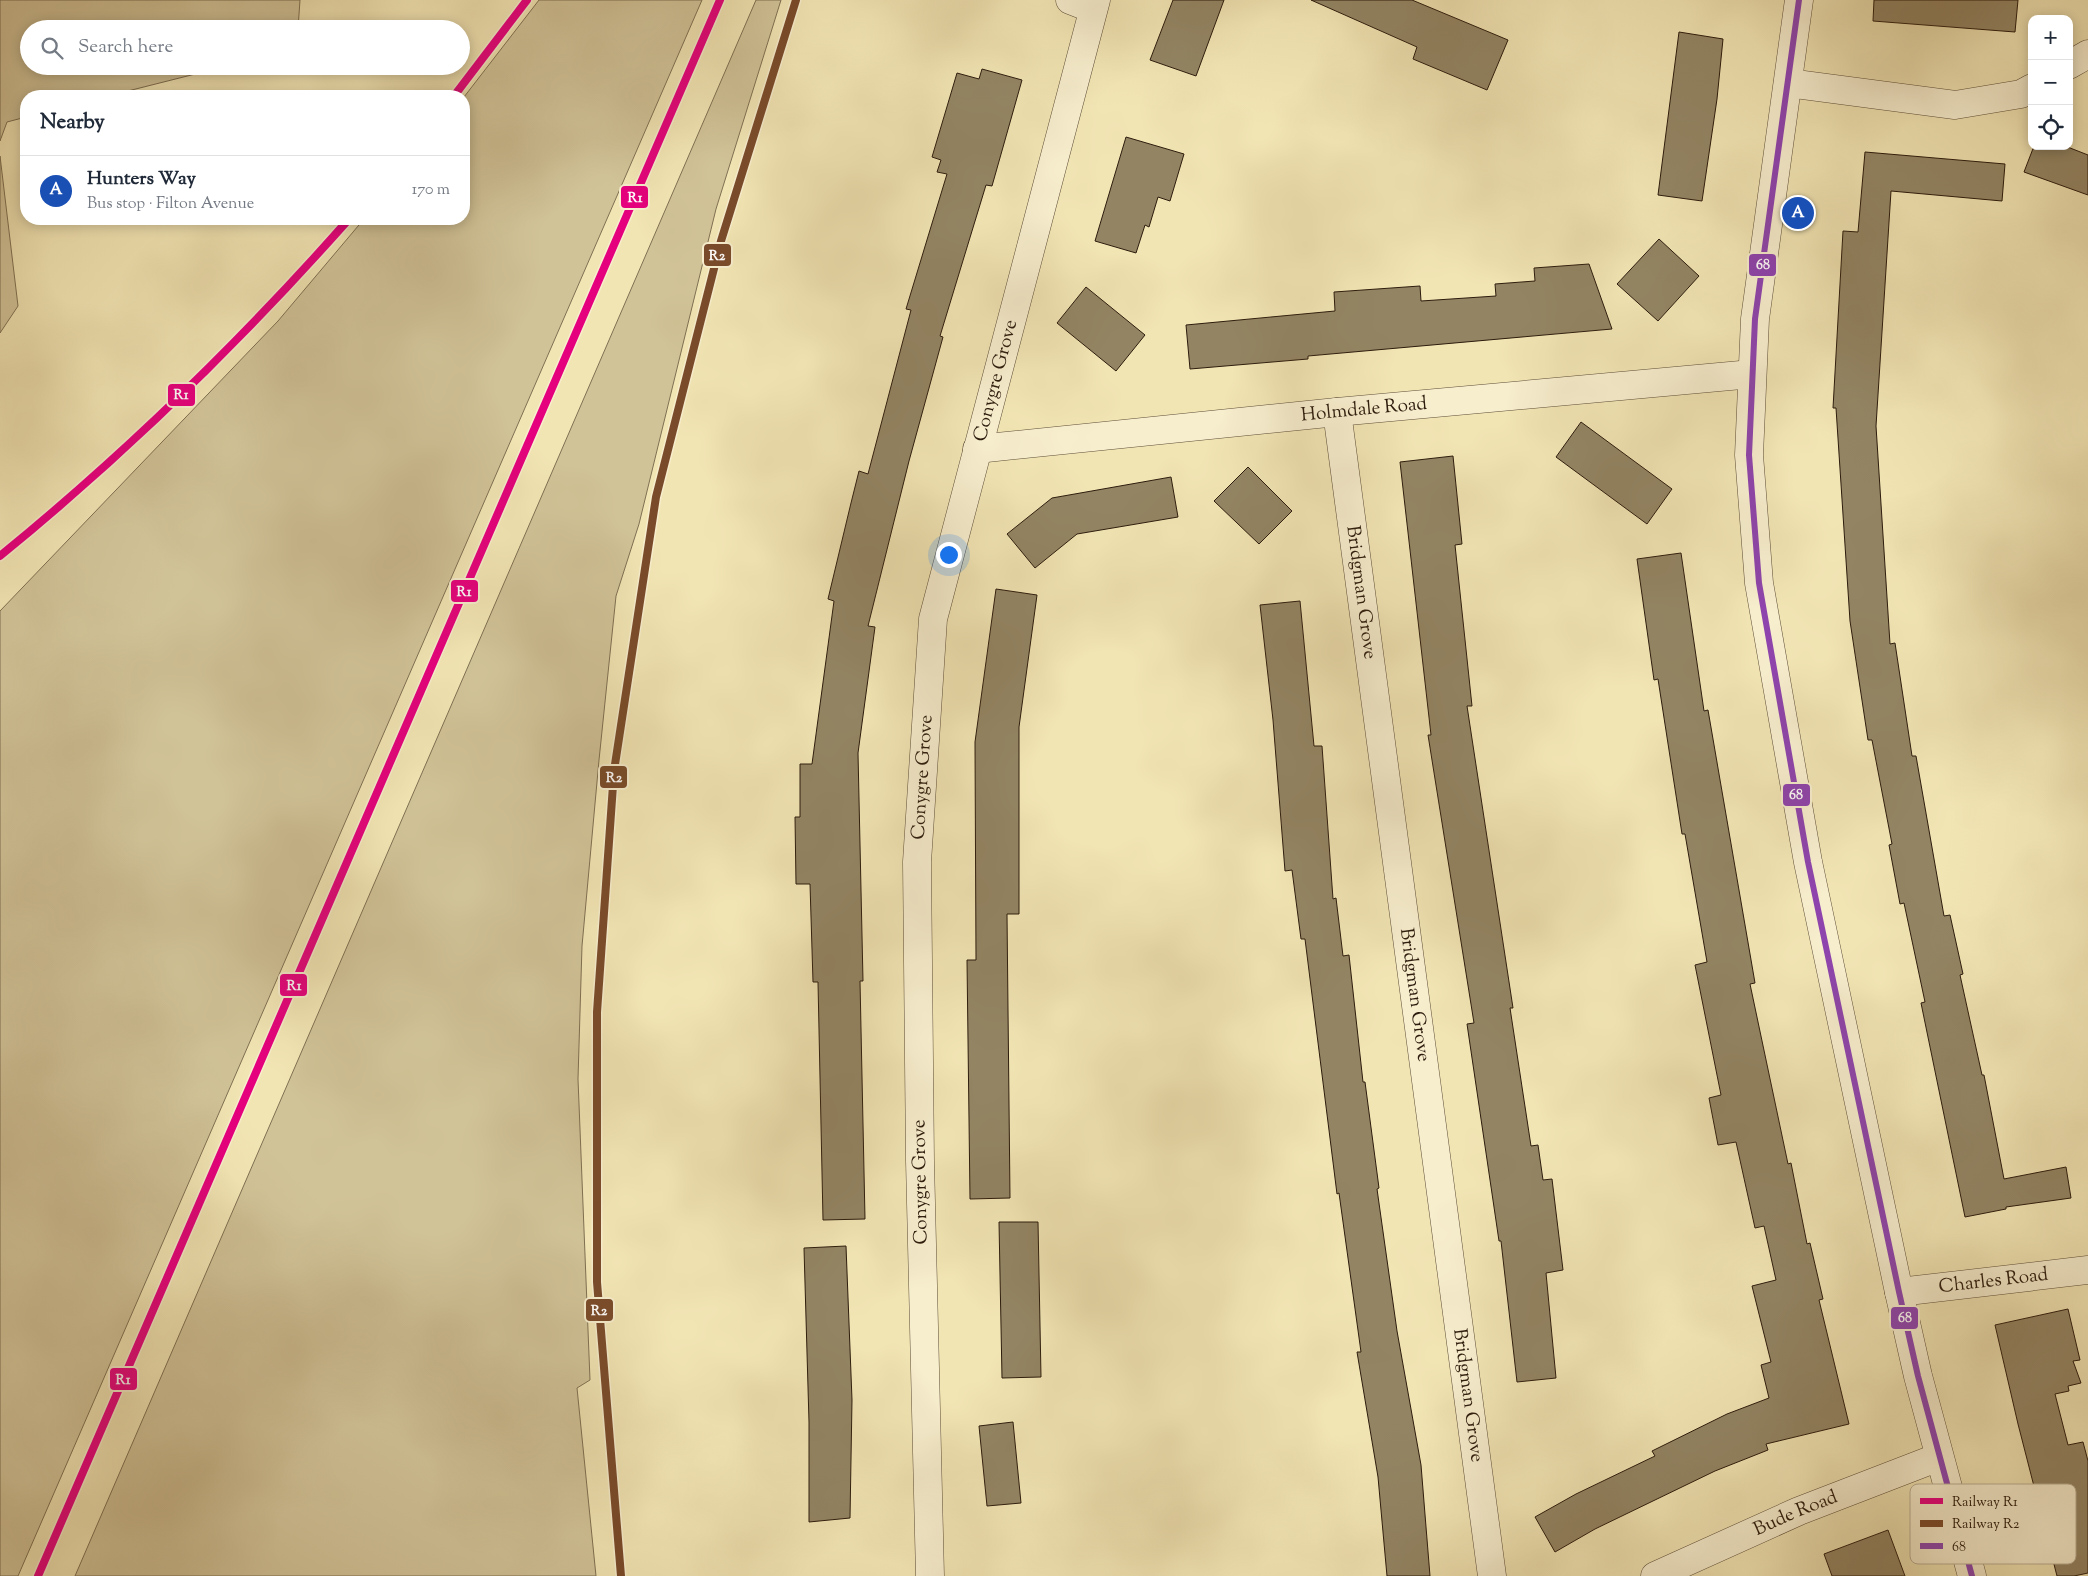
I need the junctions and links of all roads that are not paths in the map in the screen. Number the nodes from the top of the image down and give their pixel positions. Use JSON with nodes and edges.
{"nodes":[{"id":1,"x":1799,"y":0,"type":"edge"},
{"id":2,"x":1086,"y":3,"type":"edge"},
{"id":3,"x":2088,"y":54,"type":"edge"},
{"id":4,"x":2073,"y":63,"type":"edge"},
{"id":5,"x":1788,"y":83,"type":"junction"},
{"id":6,"x":2028,"y":90,"type":"edge"},
{"id":7,"x":1752,"y":374,"type":"junction"},
{"id":8,"x":1336,"y":412,"type":"junction"},
{"id":9,"x":977,"y":449,"type":"junction"},
{"id":10,"x":2088,"y":1270,"type":"edge"},
{"id":11,"x":1899,"y":1292,"type":"junction"},
{"id":12,"x":1939,"y":1457,"type":"junction"},
{"id":13,"x":1946,"y":1484,"type":"edge"},
{"id":14,"x":930,"y":1576,"type":"edge"},
{"id":15,"x":1492,"y":1576,"type":"edge"},
{"id":16,"x":1654,"y":1576,"type":"edge"}],
"edges":[{"from":1,"to":5,"type":"street"},
{"from":2,"to":9,"type":"street","name":"Conygre Grove"},
{"from":3,"to":4,"type":"street"},
{"from":5,"to":6,"type":"street"},
{"from":5,"to":7,"type":"street"},
{"from":7,"to":8,"type":"street","name":"Holmdale Road"},
{"from":7,"to":11,"type":"street"},
{"from":8,"to":9,"type":"street","name":"Holmdale Road"},
{"from":8,"to":15,"type":"street","name":"Bridgman Grove"},
{"from":9,"to":14,"type":"street","name":"Conygre Grove"},
{"from":10,"to":11,"type":"street","name":"Charles Road"},
{"from":11,"to":12,"type":"street"},
{"from":12,"to":13,"type":"street"},
{"from":12,"to":16,"type":"street","name":"Bude Road"}]}
